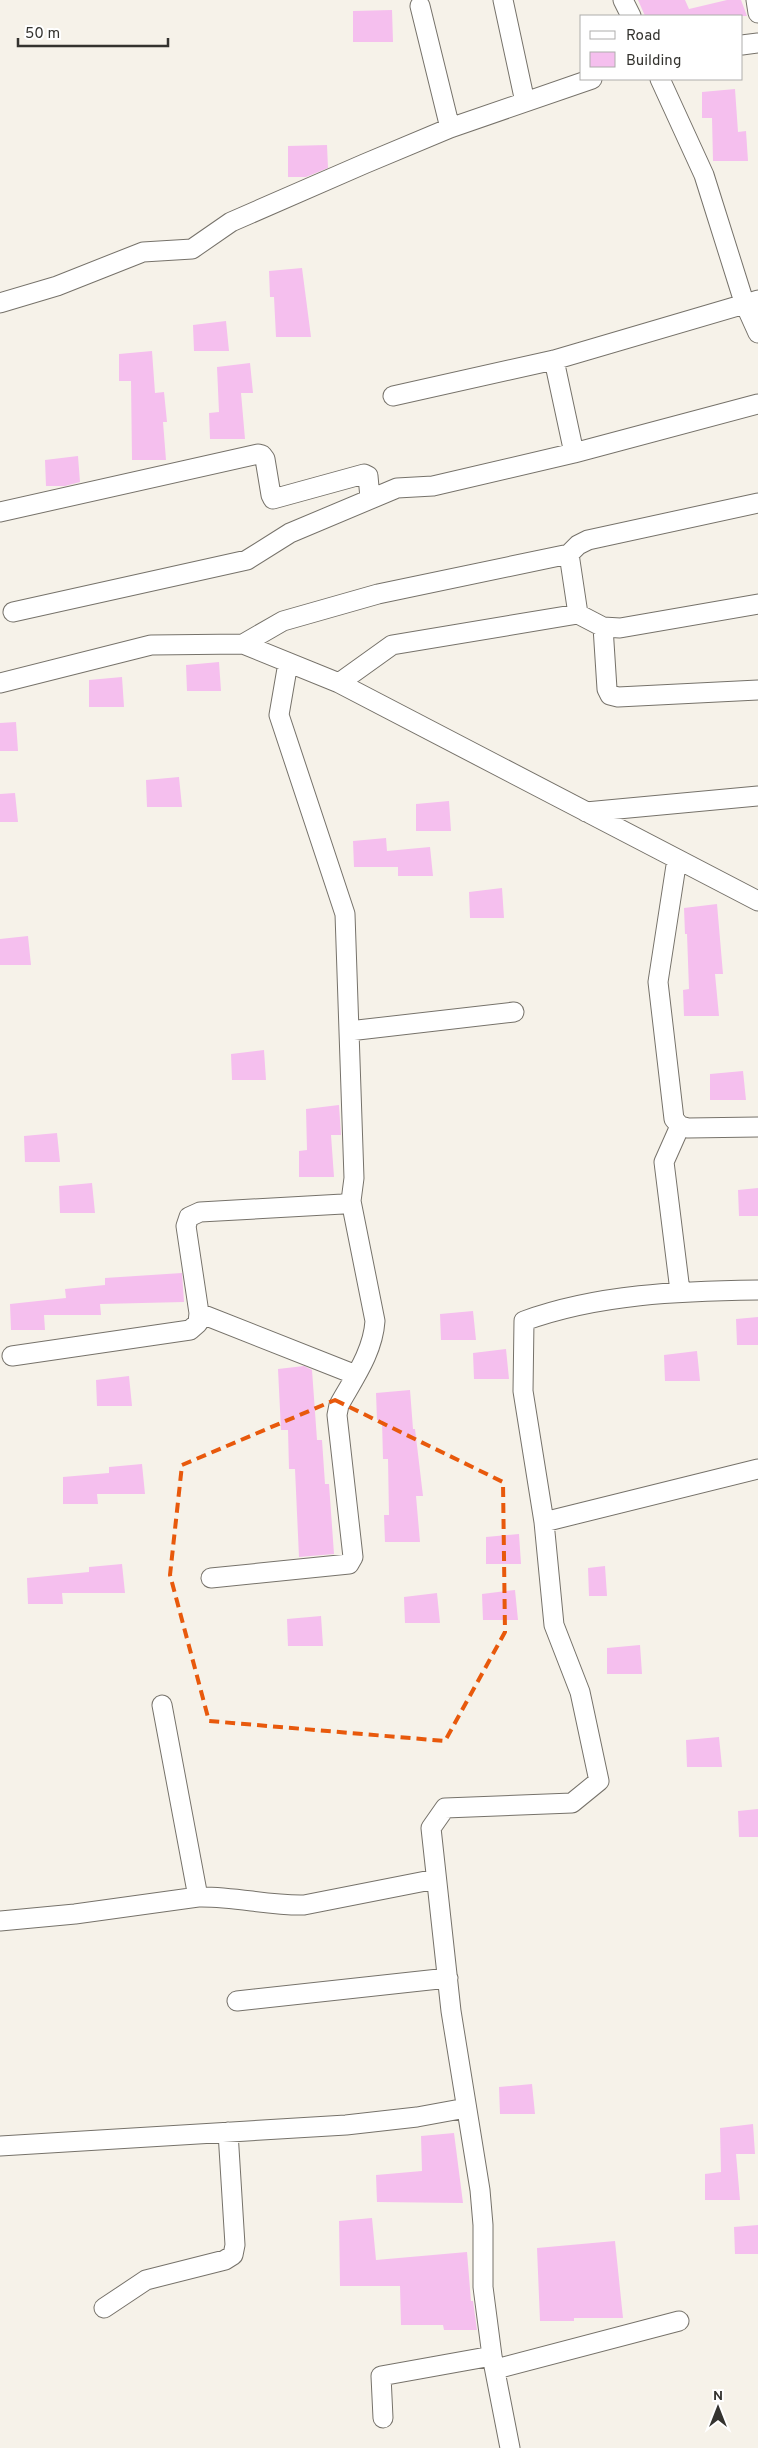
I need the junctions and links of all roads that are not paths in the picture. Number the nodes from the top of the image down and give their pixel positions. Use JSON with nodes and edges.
{"nodes":[{"id":1,"x":502,"y":0,"type":"edge"},
{"id":2,"x":623,"y":0,"type":"edge"},
{"id":3,"x":756,"y":0,"type":"edge"},
{"id":4,"x":420,"y":6,"type":"dead end"},
{"id":5,"x":758,"y":13,"type":"edge"},
{"id":6,"x":630,"y":15,"type":"edge"},
{"id":7,"x":758,"y":43,"type":"edge"},
{"id":8,"x":743,"y":45,"type":"edge"},
{"id":9,"x":589,"y":80,"type":"edge"},
{"id":10,"x":660,"y":80,"type":"edge"},
{"id":11,"x":525,"y":102,"type":"junction"},
{"id":12,"x":450,"y":128,"type":"junction"},
{"id":13,"x":751,"y":301,"type":"edge"},
{"id":14,"x":0,"y":302,"type":"edge"},
{"id":15,"x":758,"y":333,"type":"edge"},
{"id":16,"x":554,"y":360,"type":"junction"},
{"id":17,"x":393,"y":396,"type":"dead end"},
{"id":18,"x":758,"y":404,"type":"edge"},
{"id":19,"x":574,"y":453,"type":"junction"},
{"id":20,"x":370,"y":498,"type":"junction"},
{"id":21,"x":758,"y":503,"type":"edge"},
{"id":22,"x":0,"y":512,"type":"edge"},
{"id":23,"x":569,"y":554,"type":"junction"},
{"id":24,"x":758,"y":604,"type":"edge"},
{"id":25,"x":12,"y":612,"type":"dead end"},
{"id":26,"x":578,"y":614,"type":"junction"},
{"id":27,"x":603,"y":627,"type":"junction"},
{"id":28,"x":243,"y":644,"type":"junction"},
{"id":29,"x":288,"y":662,"type":"junction"},
{"id":30,"x":0,"y":683,"type":"edge"},
{"id":31,"x":339,"y":683,"type":"junction"},
{"id":32,"x":758,"y":690,"type":"edge"},
{"id":33,"x":758,"y":796,"type":"edge"},
{"id":34,"x":586,"y":812,"type":"junction"},
{"id":35,"x":677,"y":859,"type":"junction"},
{"id":36,"x":758,"y":902,"type":"edge"},
{"id":37,"x":514,"y":1012,"type":"dead end"},
{"id":38,"x":349,"y":1031,"type":"junction"},
{"id":39,"x":680,"y":1126,"type":"junction"},
{"id":40,"x":758,"y":1127,"type":"edge"},
{"id":41,"x":351,"y":1201,"type":"junction"},
{"id":42,"x":758,"y":1290,"type":"edge"},
{"id":43,"x":680,"y":1291,"type":"junction"},
{"id":44,"x":199,"y":1313,"type":"junction"},
{"id":45,"x":12,"y":1356,"type":"dead end"},
{"id":46,"x":356,"y":1375,"type":"junction"},
{"id":47,"x":758,"y":1469,"type":"edge"},
{"id":48,"x":544,"y":1522,"type":"junction"},
{"id":49,"x":211,"y":1578,"type":"dead end"},
{"id":50,"x":162,"y":1704,"type":"dead end"},
{"id":51,"x":436,"y":1879,"type":"junction"},
{"id":52,"x":198,"y":1897,"type":"junction"},
{"id":53,"x":0,"y":1921,"type":"edge"},
{"id":54,"x":448,"y":1978,"type":"junction"},
{"id":55,"x":238,"y":2001,"type":"dead end"},
{"id":56,"x":466,"y":2108,"type":"junction"},
{"id":57,"x":228,"y":2132,"type":"junction"},
{"id":58,"x":0,"y":2146,"type":"edge"},
{"id":59,"x":104,"y":2308,"type":"dead end"},
{"id":60,"x":679,"y":2320,"type":"dead end"},
{"id":61,"x":494,"y":2362,"type":"junction"},
{"id":62,"x":383,"y":2418,"type":"dead end"},
{"id":63,"x":510,"y":2448,"type":"edge"}],
"edges":[{"from":1,"to":11,"type":"street"},
{"from":2,"to":6,"type":"street"},
{"from":3,"to":5,"type":"street"},
{"from":4,"to":12,"type":"street"},
{"from":7,"to":8,"type":"street"},
{"from":9,"to":11,"type":"street"},
{"from":10,"to":13,"type":"street"},
{"from":11,"to":12,"type":"street"},
{"from":12,"to":14,"type":"street"},
{"from":13,"to":15,"type":"street"},
{"from":13,"to":16,"type":"street"},
{"from":16,"to":17,"type":"street"},
{"from":16,"to":19,"type":"street"},
{"from":18,"to":19,"type":"street"},
{"from":19,"to":20,"type":"street"},
{"from":20,"to":22,"type":"street"},
{"from":20,"to":25,"type":"street"},
{"from":21,"to":23,"type":"street"},
{"from":23,"to":26,"type":"street"},
{"from":23,"to":28,"type":"street"},
{"from":24,"to":27,"type":"street"},
{"from":26,"to":27,"type":"street"},
{"from":26,"to":31,"type":"street"},
{"from":27,"to":32,"type":"street"},
{"from":28,"to":29,"type":"street"},
{"from":28,"to":30,"type":"street"},
{"from":29,"to":31,"type":"street"},
{"from":29,"to":38,"type":"street"},
{"from":31,"to":34,"type":"street"},
{"from":33,"to":34,"type":"street"},
{"from":34,"to":35,"type":"street"},
{"from":35,"to":36,"type":"street"},
{"from":35,"to":39,"type":"street"},
{"from":37,"to":38,"type":"street"},
{"from":38,"to":41,"type":"street"},
{"from":39,"to":40,"type":"street"},
{"from":39,"to":43,"type":"street"},
{"from":41,"to":44,"type":"street"},
{"from":41,"to":46,"type":"street"},
{"from":42,"to":43,"type":"street"},
{"from":43,"to":48,"type":"street"},
{"from":44,"to":45,"type":"street"},
{"from":44,"to":46,"type":"street"},
{"from":46,"to":49,"type":"street"},
{"from":47,"to":48,"type":"street"},
{"from":48,"to":51,"type":"street"},
{"from":50,"to":52,"type":"street"},
{"from":51,"to":52,"type":"street"},
{"from":51,"to":54,"type":"street"},
{"from":52,"to":53,"type":"street"},
{"from":54,"to":55,"type":"street"},
{"from":54,"to":56,"type":"street"},
{"from":56,"to":57,"type":"street"},
{"from":56,"to":61,"type":"street"},
{"from":57,"to":58,"type":"street"},
{"from":57,"to":59,"type":"street"},
{"from":60,"to":61,"type":"street"},
{"from":61,"to":62,"type":"street"},
{"from":61,"to":63,"type":"street"}]}
